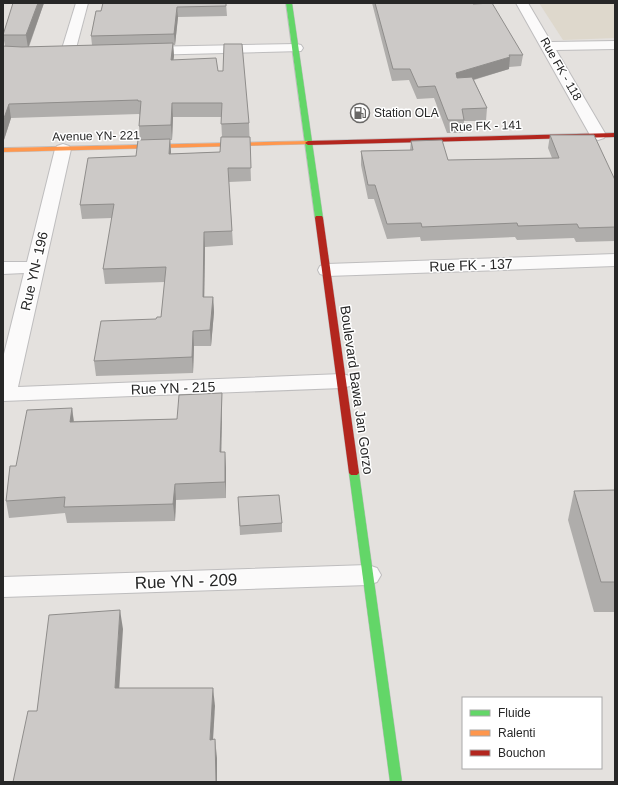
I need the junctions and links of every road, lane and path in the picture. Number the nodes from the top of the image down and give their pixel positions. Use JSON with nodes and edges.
{"nodes":[{"id":1,"x":82,"y":3,"type":"edge"},
{"id":2,"x":289,"y":3,"type":"edge"},
{"id":3,"x":522,"y":3,"type":"edge"},
{"id":4,"x":615,"y":45,"type":"edge"},
{"id":5,"x":548,"y":46,"type":"junction"},
{"id":6,"x":296,"y":48,"type":"junction"},
{"id":7,"x":131,"y":51,"type":"edge"},
{"id":8,"x":68,"y":52,"type":"junction"},
{"id":9,"x":84,"y":52,"type":"edge"},
{"id":10,"x":53,"y":53,"type":"edge"},
{"id":11,"x":598,"y":135,"type":"junction"},
{"id":12,"x":615,"y":135,"type":"edge"},
{"id":13,"x":310,"y":143,"type":"junction"},
{"id":14,"x":63,"y":149,"type":"junction"},
{"id":15,"x":3,"y":150,"type":"edge"},
{"id":16,"x":615,"y":260,"type":"edge"},
{"id":17,"x":3,"y":268,"type":"edge"},
{"id":18,"x":34,"y":268,"type":"junction"},
{"id":19,"x":327,"y":270,"type":"junction"},
{"id":20,"x":342,"y":381,"type":"junction"},
{"id":21,"x":4,"y":394,"type":"edge"},
{"id":22,"x":368,"y":575,"type":"junction"},
{"id":23,"x":3,"y":588,"type":"edge"},
{"id":24,"x":396,"y":782,"type":"edge"}],
"edges":[{"from":1,"to":8,"type":"street"},
{"from":2,"to":6,"type":"main road","name":"Boulevard Bawa Jan Gorzo"},
{"from":3,"to":5,"type":"street","name":"Rue FK - 118"},
{"from":4,"to":5,"type":"street"},
{"from":5,"to":11,"type":"street","name":"Rue FK - 118"},
{"from":6,"to":7,"type":"street"},
{"from":6,"to":13,"type":"main road","name":"Boulevard Bawa Jan Gorzo"},
{"from":8,"to":9,"type":"street"},
{"from":8,"to":10,"type":"street"},
{"from":11,"to":12,"type":"main road","name":"Rue FK - 141"},
{"from":11,"to":13,"type":"main road","name":"Rue FK - 141"},
{"from":13,"to":14,"type":"main road","name":"Avenue YN- 221"},
{"from":13,"to":19,"type":"main road","name":"Boulevard Bawa Jan Gorzo"},
{"from":14,"to":15,"type":"main road","name":"Avenue YN- 221"},
{"from":14,"to":18,"type":"street","name":"Rue YN- 196"},
{"from":16,"to":19,"type":"street","name":"Rue FK - 137"},
{"from":17,"to":18,"type":"street"},
{"from":18,"to":21,"type":"street","name":"Rue YN- 196"},
{"from":19,"to":20,"type":"main road","name":"Boulevard Bawa Jan Gorzo"},
{"from":20,"to":21,"type":"street","name":"Rue YN - 215"},
{"from":20,"to":22,"type":"main road","name":"Boulevard Bawa Jan Gorzo"},
{"from":22,"to":23,"type":"street","name":"Rue YN - 209"},
{"from":22,"to":24,"type":"main road","name":"Boulevard Bawa Jan Gorzo"}]}
